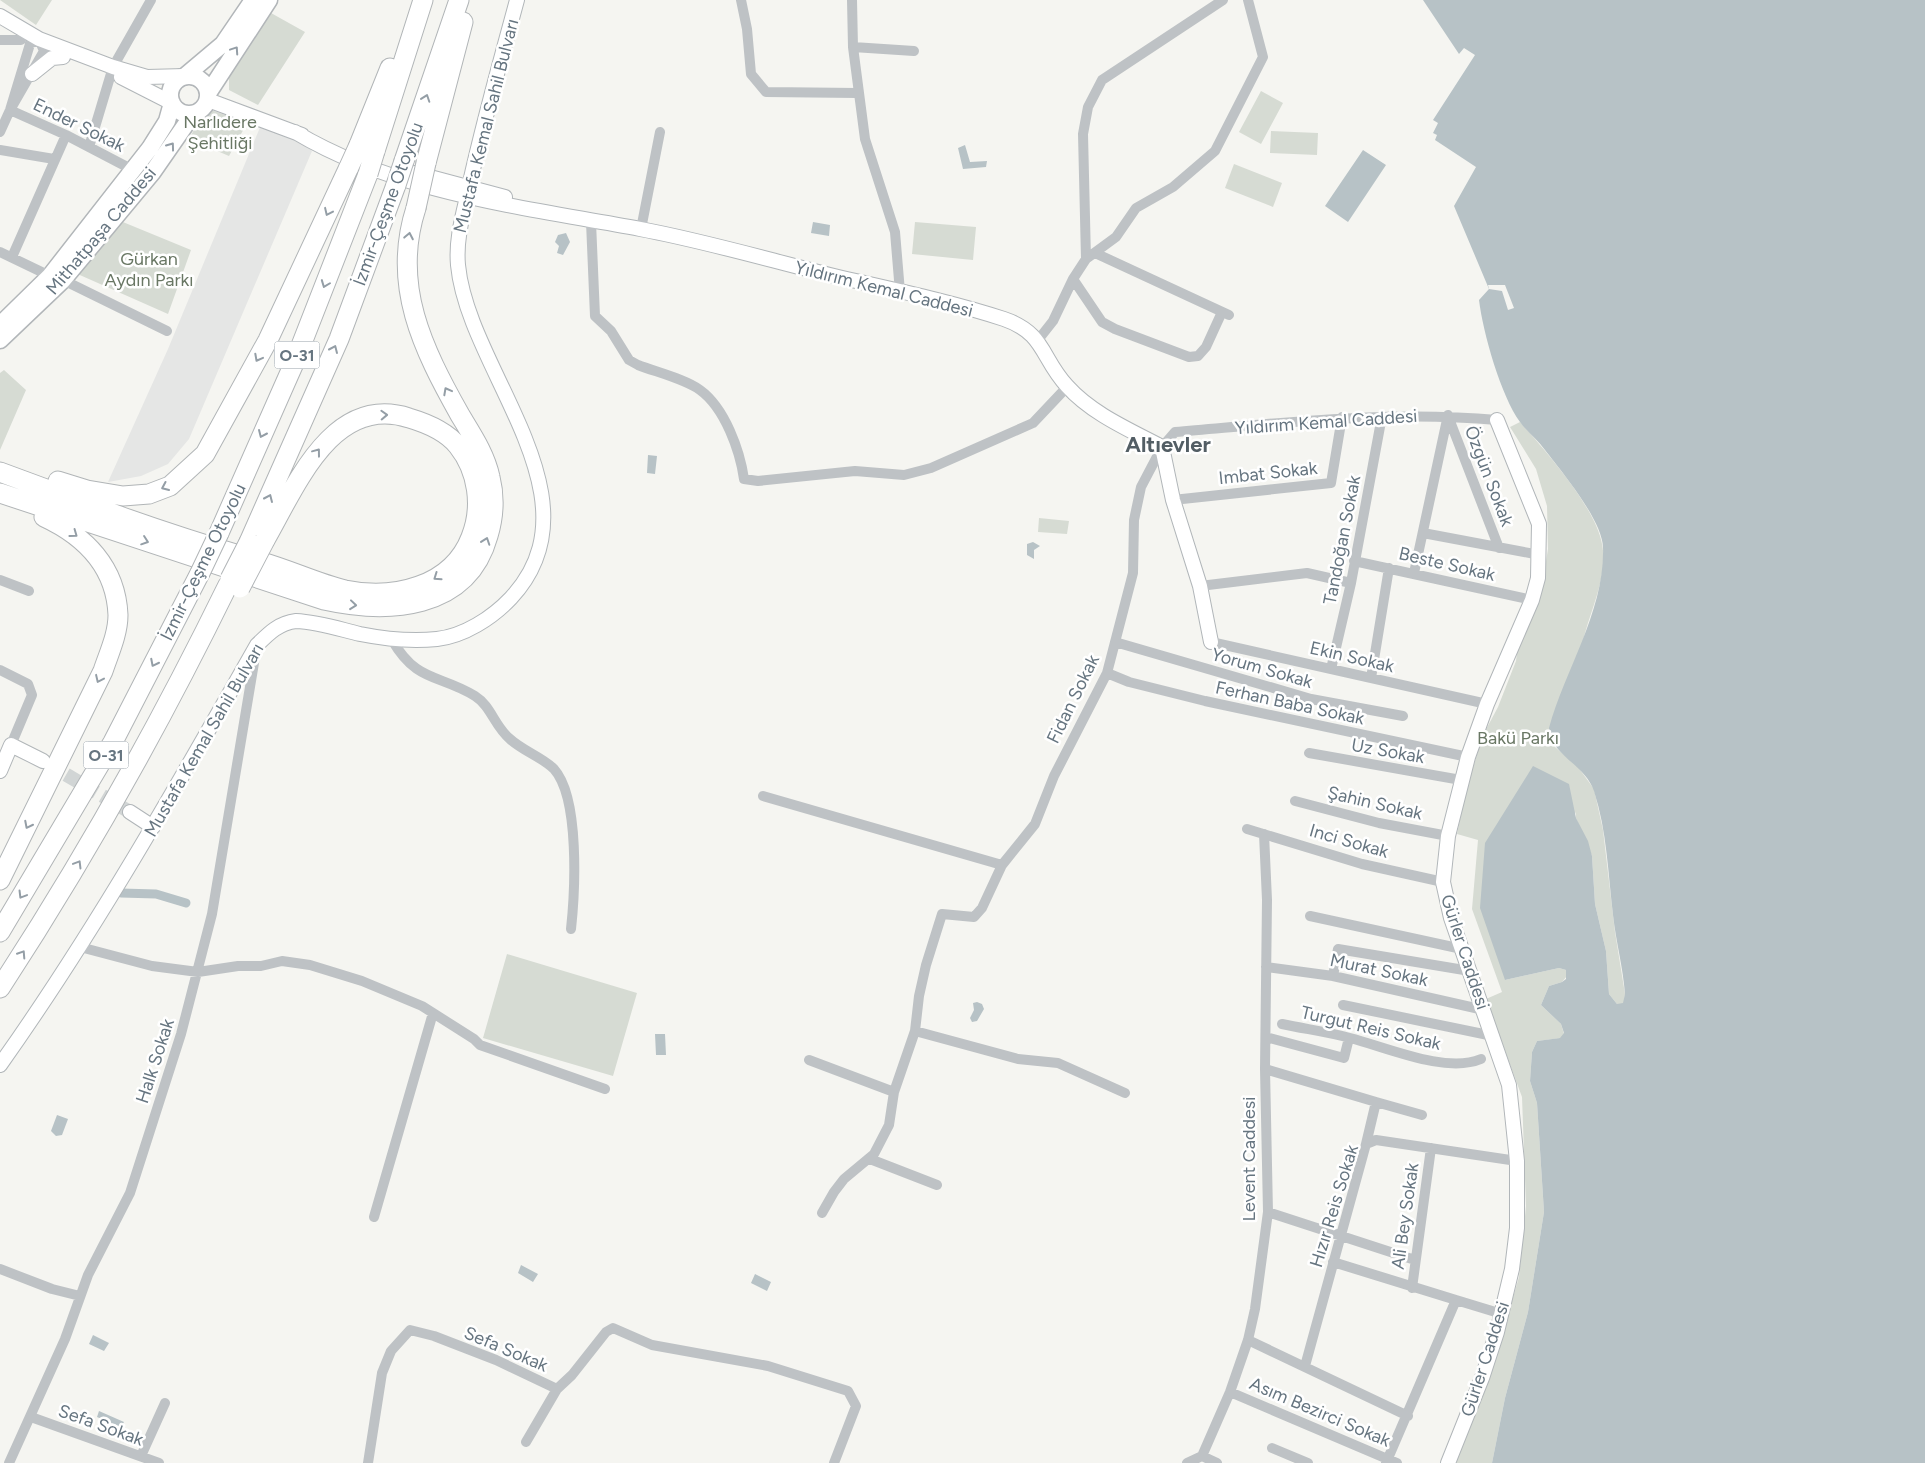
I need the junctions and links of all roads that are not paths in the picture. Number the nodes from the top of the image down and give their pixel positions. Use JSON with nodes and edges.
{"nodes":[{"id":1,"x":151,"y":0,"type":"edge"},
{"id":2,"x":253,"y":0,"type":"edge"},
{"id":3,"x":269,"y":0,"type":"edge"},
{"id":4,"x":412,"y":0,"type":"edge"},
{"id":5,"x":423,"y":0,"type":"edge"},
{"id":6,"x":459,"y":0,"type":"edge"},
{"id":7,"x":469,"y":0,"type":"edge"},
{"id":8,"x":517,"y":0,"type":"edge"},
{"id":9,"x":740,"y":0,"type":"edge"},
{"id":10,"x":852,"y":0,"type":"edge"},
{"id":11,"x":1223,"y":0,"type":"edge"},
{"id":12,"x":1248,"y":0,"type":"edge"},
{"id":13,"x":0,"y":16,"type":"edge"},
{"id":14,"x":0,"y":24,"type":"edge"},
{"id":15,"x":0,"y":40,"type":"edge"},
{"id":16,"x":34,"y":43,"type":"junction"},
{"id":17,"x":853,"y":47,"type":"junction"},
{"id":18,"x":914,"y":51,"type":"dead end"},
{"id":19,"x":64,"y":56,"type":"junction"},
{"id":20,"x":112,"y":70,"type":"junction"},
{"id":21,"x":32,"y":74,"type":"junction"},
{"id":22,"x":185,"y":76,"type":"junction"},
{"id":23,"x":857,"y":93,"type":"junction"},
{"id":24,"x":208,"y":96,"type":"junction"},
{"id":25,"x":172,"y":103,"type":"junction"},
{"id":26,"x":10,"y":110,"type":"junction"},
{"id":27,"x":193,"y":114,"type":"junction"},
{"id":28,"x":3,"y":120,"type":"edge"},
{"id":29,"x":0,"y":132,"type":"edge"},
{"id":30,"x":660,"y":132,"type":"dead end"},
{"id":31,"x":66,"y":135,"type":"junction"},
{"id":32,"x":90,"y":147,"type":"junction"},
{"id":33,"x":367,"y":148,"type":"junction"},
{"id":34,"x":0,"y":150,"type":"edge"},
{"id":35,"x":54,"y":158,"type":"junction"},
{"id":36,"x":133,"y":170,"type":"junction"},
{"id":37,"x":467,"y":192,"type":"junction"},
{"id":38,"x":591,"y":222,"type":"junction"},
{"id":39,"x":641,"y":229,"type":"junction"},
{"id":40,"x":0,"y":252,"type":"edge"},
{"id":41,"x":1091,"y":256,"type":"junction"},
{"id":42,"x":12,"y":257,"type":"junction"},
{"id":43,"x":56,"y":278,"type":"junction"},
{"id":44,"x":1073,"y":279,"type":"junction"},
{"id":45,"x":900,"y":292,"type":"junction"},
{"id":46,"x":0,"y":325,"type":"edge"},
{"id":47,"x":167,"y":332,"type":"dead end"},
{"id":48,"x":0,"y":340,"type":"edge"},
{"id":49,"x":1038,"y":340,"type":"junction"},
{"id":50,"x":1068,"y":387,"type":"junction"},
{"id":51,"x":1448,"y":415,"type":"junction"},
{"id":52,"x":1382,"y":416,"type":"junction"},
{"id":53,"x":1342,"y":417,"type":"junction"},
{"id":54,"x":1497,"y":420,"type":"joint"},
{"id":55,"x":1162,"y":447,"type":"junction"},
{"id":56,"x":0,"y":471,"type":"edge"},
{"id":57,"x":0,"y":495,"type":"edge"},
{"id":58,"x":1173,"y":500,"type":"junction"},
{"id":59,"x":1423,"y":533,"type":"junction"},
{"id":60,"x":257,"y":541,"type":"junction"},
{"id":61,"x":1499,"y":548,"type":"junction"},
{"id":62,"x":1540,"y":555,"type":"junction"},
{"id":63,"x":1354,"y":561,"type":"junction"},
{"id":64,"x":1390,"y":568,"type":"junction"},
{"id":65,"x":1414,"y":573,"type":"junction"},
{"id":66,"x":0,"y":580,"type":"edge"},
{"id":67,"x":1351,"y":583,"type":"junction"},
{"id":68,"x":1200,"y":586,"type":"junction"},
{"id":69,"x":29,"y":591,"type":"dead end"},
{"id":70,"x":1532,"y":600,"type":"junction"},
{"id":71,"x":392,"y":640,"type":"junction"},
{"id":72,"x":1115,"y":642,"type":"junction"},
{"id":73,"x":1210,"y":642,"type":"joint"},
{"id":74,"x":257,"y":645,"type":"junction"},
{"id":75,"x":1332,"y":669,"type":"junction"},
{"id":76,"x":0,"y":670,"type":"edge"},
{"id":77,"x":1107,"y":673,"type":"junction"},
{"id":78,"x":1371,"y":678,"type":"junction"},
{"id":79,"x":1487,"y":704,"type":"junction"},
{"id":80,"x":1403,"y":716,"type":"dead end"},
{"id":81,"x":11,"y":745,"type":"junction"},
{"id":82,"x":1309,"y":753,"type":"dead end"},
{"id":83,"x":1468,"y":757,"type":"junction"},
{"id":84,"x":43,"y":762,"type":"tunnel mouth"},
{"id":85,"x":0,"y":771,"type":"edge"},
{"id":86,"x":1461,"y":780,"type":"junction"},
{"id":87,"x":763,"y":796,"type":"dead end"},
{"id":88,"x":1295,"y":801,"type":"dead end"},
{"id":89,"x":130,"y":812,"type":"tunnel mouth"},
{"id":90,"x":154,"y":827,"type":"junction"},
{"id":91,"x":1247,"y":829,"type":"dead end"},
{"id":92,"x":1264,"y":834,"type":"junction"},
{"id":93,"x":1448,"y":836,"type":"junction"},
{"id":94,"x":1002,"y":864,"type":"junction"},
{"id":95,"x":0,"y":880,"type":"edge"},
{"id":96,"x":1443,"y":882,"type":"junction"},
{"id":97,"x":1310,"y":916,"type":"dead end"},
{"id":98,"x":572,"y":929,"type":"dead end"},
{"id":99,"x":0,"y":932,"type":"edge"},
{"id":100,"x":80,"y":948,"type":"junction"},
{"id":101,"x":1462,"y":948,"type":"junction"},
{"id":102,"x":1266,"y":967,"type":"junction"},
{"id":103,"x":1470,"y":971,"type":"junction"},
{"id":104,"x":198,"y":972,"type":"junction"},
{"id":105,"x":1333,"y":976,"type":"junction"},
{"id":106,"x":0,"y":988,"type":"edge"},
{"id":107,"x":1343,"y":1005,"type":"dead end"},
{"id":108,"x":1484,"y":1010,"type":"junction"},
{"id":109,"x":433,"y":1013,"type":"junction"},
{"id":110,"x":1282,"y":1024,"type":"dead end"},
{"id":111,"x":915,"y":1032,"type":"junction"},
{"id":112,"x":1493,"y":1036,"type":"junction"},
{"id":113,"x":1266,"y":1037,"type":"junction"},
{"id":114,"x":1350,"y":1038,"type":"junction"},
{"id":115,"x":1481,"y":1058,"type":"dead end"},
{"id":116,"x":809,"y":1060,"type":"dead end"},
{"id":117,"x":0,"y":1065,"type":"edge"},
{"id":118,"x":1265,"y":1069,"type":"junction"},
{"id":119,"x":604,"y":1089,"type":"dead end"},
{"id":120,"x":894,"y":1092,"type":"junction"},
{"id":121,"x":1125,"y":1093,"type":"dead end"},
{"id":122,"x":1376,"y":1102,"type":"junction"},
{"id":123,"x":1422,"y":1115,"type":"dead end"},
{"id":124,"x":1366,"y":1144,"type":"junction"},
{"id":125,"x":1430,"y":1148,"type":"junction"},
{"id":126,"x":870,"y":1159,"type":"junction"},
{"id":127,"x":1517,"y":1161,"type":"junction"},
{"id":128,"x":938,"y":1185,"type":"dead end"},
{"id":129,"x":1268,"y":1212,"type":"junction"},
{"id":130,"x":822,"y":1213,"type":"dead end"},
{"id":131,"x":374,"y":1217,"type":"dead end"},
{"id":132,"x":1341,"y":1234,"type":"junction"},
{"id":133,"x":1416,"y":1260,"type":"junction"},
{"id":134,"x":1333,"y":1262,"type":"junction"},
{"id":135,"x":0,"y":1269,"type":"edge"},
{"id":136,"x":1412,"y":1288,"type":"junction"},
{"id":137,"x":80,"y":1296,"type":"junction"},
{"id":138,"x":1456,"y":1300,"type":"junction"},
{"id":139,"x":1502,"y":1314,"type":"junction"},
{"id":140,"x":1248,"y":1340,"type":"junction"},
{"id":141,"x":1305,"y":1366,"type":"junction"},
{"id":142,"x":557,"y":1389,"type":"junction"},
{"id":143,"x":1230,"y":1392,"type":"junction"},
{"id":144,"x":165,"y":1403,"type":"dead end"},
{"id":145,"x":1408,"y":1416,"type":"junction"},
{"id":146,"x":31,"y":1417,"type":"junction"},
{"id":147,"x":526,"y":1442,"type":"dead end"},
{"id":148,"x":1272,"y":1448,"type":"dead end"},
{"id":149,"x":141,"y":1456,"type":"junction"},
{"id":150,"x":1202,"y":1456,"type":"junction"},
{"id":151,"x":1391,"y":1462,"type":"edge"},
{"id":152,"x":9,"y":1463,"type":"edge"},
{"id":153,"x":160,"y":1463,"type":"edge"},
{"id":154,"x":368,"y":1463,"type":"edge"},
{"id":155,"x":834,"y":1463,"type":"edge"},
{"id":156,"x":1187,"y":1463,"type":"edge"},
{"id":157,"x":1217,"y":1463,"type":"edge"},
{"id":158,"x":1308,"y":1463,"type":"edge"},
{"id":159,"x":1448,"y":1463,"type":"edge"}],
"edges":[{"from":1,"to":20,"type":"street"},
{"from":2,"to":22,"type":"main road"},
{"from":24,"to":3,"type":"main road","one_way":true},
{"from":4,"to":33,"type":"highway"},
{"from":5,"to":33,"type":"highway","name":"İzmir-Çeşme Otoyolu","number":"O-31"},
{"from":60,"to":6,"type":"highway","name":"İzmir-Çeşme Otoyolu","number":"O-31","one_way":true,"bridge":true},
{"from":57,"to":7,"type":"highway","one_way":true,"bridge":true},
{"from":8,"to":37,"type":"street","name":"Mustafa Kemal Sahil Bulvarı"},
{"from":9,"to":23,"type":"street"},
{"from":10,"to":17,"type":"street"},
{"from":11,"to":41,"type":"street"},
{"from":12,"to":41,"type":"street"},
{"from":13,"to":16,"type":"street"},
{"from":14,"to":16,"type":"street"},
{"from":15,"to":16,"type":"street"},
{"from":16,"to":19,"type":"street"},
{"from":16,"to":20,"type":"street"},
{"from":16,"to":21,"type":"street"},
{"from":16,"to":26,"type":"street"},
{"from":17,"to":18,"type":"street"},
{"from":17,"to":23,"type":"street"},
{"from":19,"to":20,"type":"street"},
{"from":19,"to":21,"type":"street"},
{"from":20,"to":22,"type":"street"},
{"from":20,"to":25,"type":"street"},
{"from":20,"to":32,"type":"street"},
{"from":21,"to":26,"type":"street"},
{"from":22,"to":24,"type":"main road"},
{"from":22,"to":25,"type":"main road"},
{"from":23,"to":45,"type":"street"},
{"from":24,"to":27,"type":"main road"},
{"from":24,"to":37,"type":"street","name":"Yıldırım Kemal Caddesi"},
{"from":25,"to":27,"type":"main road"},
{"from":25,"to":36,"type":"main road","name":"Mithatpaşa Caddesi"},
{"from":26,"to":28,"type":"street"},
{"from":26,"to":31,"type":"street","name":"Ender Sokak"},
{"from":43,"to":27,"type":"main road","name":"Mithatpaşa Caddesi","one_way":true},
{"from":28,"to":29,"type":"street"},
{"from":30,"to":39,"type":"street"},
{"from":31,"to":32,"type":"street","name":"Ender Sokak"},
{"from":31,"to":35,"type":"street"},
{"from":32,"to":36,"type":"street","name":"Ender Sokak"},
{"from":33,"to":56,"type":"highway","one_way":true,"bridge":true},
{"from":33,"to":99,"type":"highway","name":"İzmir-Çeşme Otoyolu","number":"O-31","one_way":true,"bridge":true},
{"from":34,"to":35,"type":"street"},
{"from":35,"to":42,"type":"street"},
{"from":36,"to":43,"type":"main road","name":"Mithatpaşa Caddesi"},
{"from":37,"to":38,"type":"street","name":"Yıldırım Kemal Caddesi"},
{"from":37,"to":71,"type":"street","name":"Mustafa Kemal Sahil Bulvarı"},
{"from":38,"to":39,"type":"street","name":"Yıldırım Kemal Caddesi"},
{"from":38,"to":50,"type":"street"},
{"from":39,"to":45,"type":"street","name":"Yıldırım Kemal Caddesi"},
{"from":40,"to":42,"type":"street"},
{"from":41,"to":44,"type":"street"},
{"from":41,"to":44,"type":"street"},
{"from":42,"to":43,"type":"street"},
{"from":43,"to":46,"type":"main road","name":"Mithatpaşa Caddesi"},
{"from":43,"to":47,"type":"street"},
{"from":43,"to":48,"type":"main road","name":"Mithatpaşa Caddesi"},
{"from":44,"to":49,"type":"street"},
{"from":45,"to":49,"type":"street","name":"Yıldırım Kemal Caddesi"},
{"from":49,"to":50,"type":"street","name":"Yıldırım Kemal Caddesi"},
{"from":50,"to":55,"type":"street","name":"Yıldırım Kemal Caddesi"},
{"from":51,"to":52,"type":"street","name":"Yıldırım Kemal Caddesi"},
{"from":51,"to":54,"type":"street","name":"Yıldırım Kemal Caddesi"},
{"from":51,"to":59,"type":"street"},
{"from":51,"to":61,"type":"street","name":"Özgün Sokak"},
{"from":52,"to":53,"type":"street","name":"Yıldırım Kemal Caddesi"},
{"from":52,"to":63,"type":"street","name":"Tandoğan Sokak"},
{"from":53,"to":55,"type":"street","name":"Yıldırım Kemal Caddesi"},
{"from":53,"to":58,"type":"street","name":"Imbat Sokak"},
{"from":54,"to":62,"type":"street","name":"Gürler Caddesi"},
{"from":55,"to":58,"type":"street"},
{"from":55,"to":72,"type":"street","name":"Fidan Sokak"},
{"from":60,"to":56,"type":"highway","one_way":true},
{"from":57,"to":95,"type":"highway","one_way":true},
{"from":58,"to":68,"type":"street"},
{"from":59,"to":61,"type":"street"},
{"from":59,"to":65,"type":"street"},
{"from":106,"to":60,"type":"highway","name":"İzmir-Çeşme Otoyolu","number":"O-31","one_way":true,"bridge":true},
{"from":61,"to":62,"type":"street"},
{"from":62,"to":70,"type":"street","name":"Gürler Caddesi"},
{"from":63,"to":64,"type":"street","name":"Beste Sokak"},
{"from":63,"to":67,"type":"street","name":"Tandoğan Sokak"},
{"from":64,"to":65,"type":"street","name":"Beste Sokak"},
{"from":64,"to":78,"type":"street"},
{"from":65,"to":70,"type":"street","name":"Beste Sokak"},
{"from":66,"to":69,"type":"street"},
{"from":67,"to":68,"type":"street"},
{"from":67,"to":75,"type":"street","name":"Tandoğan Sokak"},
{"from":68,"to":73,"type":"street"},
{"from":70,"to":79,"type":"street","name":"Gürler Caddesi"},
{"from":71,"to":74,"type":"street","name":"Mustafa Kemal Sahil Bulvarı"},
{"from":71,"to":98,"type":"street"},
{"from":72,"to":77,"type":"street","name":"Fidan Sokak"},
{"from":72,"to":80,"type":"street","name":"Yorum Sokak"},
{"from":73,"to":75,"type":"street","name":"Ekin Sokak"},
{"from":74,"to":90,"type":"street","name":"Mustafa Kemal Sahil Bulvarı"},
{"from":74,"to":104,"type":"street","name":"Halk Sokak"},
{"from":75,"to":78,"type":"street","name":"Ekin Sokak"},
{"from":76,"to":81,"type":"street"},
{"from":77,"to":83,"type":"street","name":"Ferhan Baba Sokak"},
{"from":77,"to":94,"type":"street","name":"Fidan Sokak"},
{"from":78,"to":79,"type":"street","name":"Ekin Sokak"},
{"from":79,"to":83,"type":"street","name":"Gürler Caddesi"},
{"from":81,"to":84,"type":"street"},
{"from":81,"to":85,"type":"street"},
{"from":82,"to":86,"type":"street","name":"Uz Sokak"},
{"from":83,"to":86,"type":"street","name":"Gürler Caddesi"},
{"from":86,"to":93,"type":"street","name":"Gürler Caddesi"},
{"from":87,"to":94,"type":"street"},
{"from":88,"to":93,"type":"street","name":"Şahin Sokak"},
{"from":89,"to":90,"type":"street"},
{"from":90,"to":100,"type":"street","name":"Mustafa Kemal Sahil Bulvarı"},
{"from":91,"to":92,"type":"street","name":"Inci Sokak"},
{"from":92,"to":96,"type":"street","name":"Inci Sokak"},
{"from":92,"to":102,"type":"street","name":"Levent Caddesi"},
{"from":93,"to":96,"type":"street","name":"Gürler Caddesi"},
{"from":94,"to":111,"type":"street","name":"Fidan Sokak"},
{"from":96,"to":101,"type":"street","name":"Gürler Caddesi"},
{"from":97,"to":101,"type":"street"},
{"from":100,"to":104,"type":"street"},
{"from":100,"to":117,"type":"street","name":"Mustafa Kemal Sahil Bulvarı"},
{"from":101,"to":103,"type":"street","name":"Gürler Caddesi"},
{"from":102,"to":105,"type":"street","name":"Murat Sokak"},
{"from":102,"to":113,"type":"street","name":"Levent Caddesi"},
{"from":103,"to":105,"type":"street"},
{"from":103,"to":108,"type":"street","name":"Gürler Caddesi"},
{"from":104,"to":109,"type":"street"},
{"from":104,"to":137,"type":"street","name":"Halk Sokak"},
{"from":105,"to":108,"type":"street","name":"Murat Sokak"},
{"from":107,"to":112,"type":"street"},
{"from":108,"to":112,"type":"street","name":"Gürler Caddesi"},
{"from":109,"to":119,"type":"street"},
{"from":109,"to":131,"type":"street"},
{"from":110,"to":114,"type":"street","name":"Turgut Reis Sokak"},
{"from":111,"to":120,"type":"street"},
{"from":111,"to":121,"type":"street"},
{"from":112,"to":127,"type":"street","name":"Gürler Caddesi"},
{"from":113,"to":114,"type":"street"},
{"from":113,"to":118,"type":"street","name":"Levent Caddesi"},
{"from":114,"to":115,"type":"street","name":"Turgut Reis Sokak"},
{"from":116,"to":120,"type":"street"},
{"from":118,"to":122,"type":"street"},
{"from":118,"to":129,"type":"street","name":"Levent Caddesi"},
{"from":120,"to":126,"type":"street"},
{"from":122,"to":123,"type":"street"},
{"from":122,"to":124,"type":"street"},
{"from":124,"to":125,"type":"street","name":"Hızır Reis Sokak"},
{"from":124,"to":132,"type":"street","name":"Hızır Reis Sokak"},
{"from":125,"to":127,"type":"street","name":"Hızır Reis Sokak"},
{"from":125,"to":133,"type":"street","name":"Ali Bey Sokak"},
{"from":126,"to":128,"type":"street"},
{"from":126,"to":130,"type":"street"},
{"from":127,"to":139,"type":"street","name":"Gürler Caddesi"},
{"from":129,"to":132,"type":"street"},
{"from":129,"to":140,"type":"street","name":"Levent Caddesi"},
{"from":132,"to":133,"type":"street"},
{"from":132,"to":134,"type":"street","name":"Hızır Reis Sokak"},
{"from":133,"to":136,"type":"street","name":"Ali Bey Sokak"},
{"from":134,"to":136,"type":"street"},
{"from":134,"to":141,"type":"street","name":"Hızır Reis Sokak"},
{"from":135,"to":137,"type":"street"},
{"from":136,"to":138,"type":"street"},
{"from":137,"to":146,"type":"street","name":"Halk Sokak"},
{"from":138,"to":139,"type":"street"},
{"from":138,"to":145,"type":"street"},
{"from":139,"to":159,"type":"street","name":"Gürler Caddesi"},
{"from":140,"to":141,"type":"street"},
{"from":140,"to":143,"type":"street","name":"Levent Caddesi"},
{"from":141,"to":145,"type":"street"},
{"from":142,"to":147,"type":"street"},
{"from":142,"to":154,"type":"street","name":"Sefa Sokak"},
{"from":142,"to":155,"type":"street","name":"Sefa Sokak"},
{"from":143,"to":150,"type":"street","name":"Levent Caddesi"},
{"from":143,"to":151,"type":"street","name":"Asım Bezirci Sokak"},
{"from":144,"to":149,"type":"street"},
{"from":145,"to":151,"type":"street"},
{"from":146,"to":149,"type":"street","name":"Sefa Sokak"},
{"from":146,"to":152,"type":"street","name":"Halk Sokak"},
{"from":148,"to":158,"type":"street"},
{"from":149,"to":153,"type":"street","name":"Sefa Sokak"},
{"from":150,"to":156,"type":"street"},
{"from":150,"to":157,"type":"street"}]}
